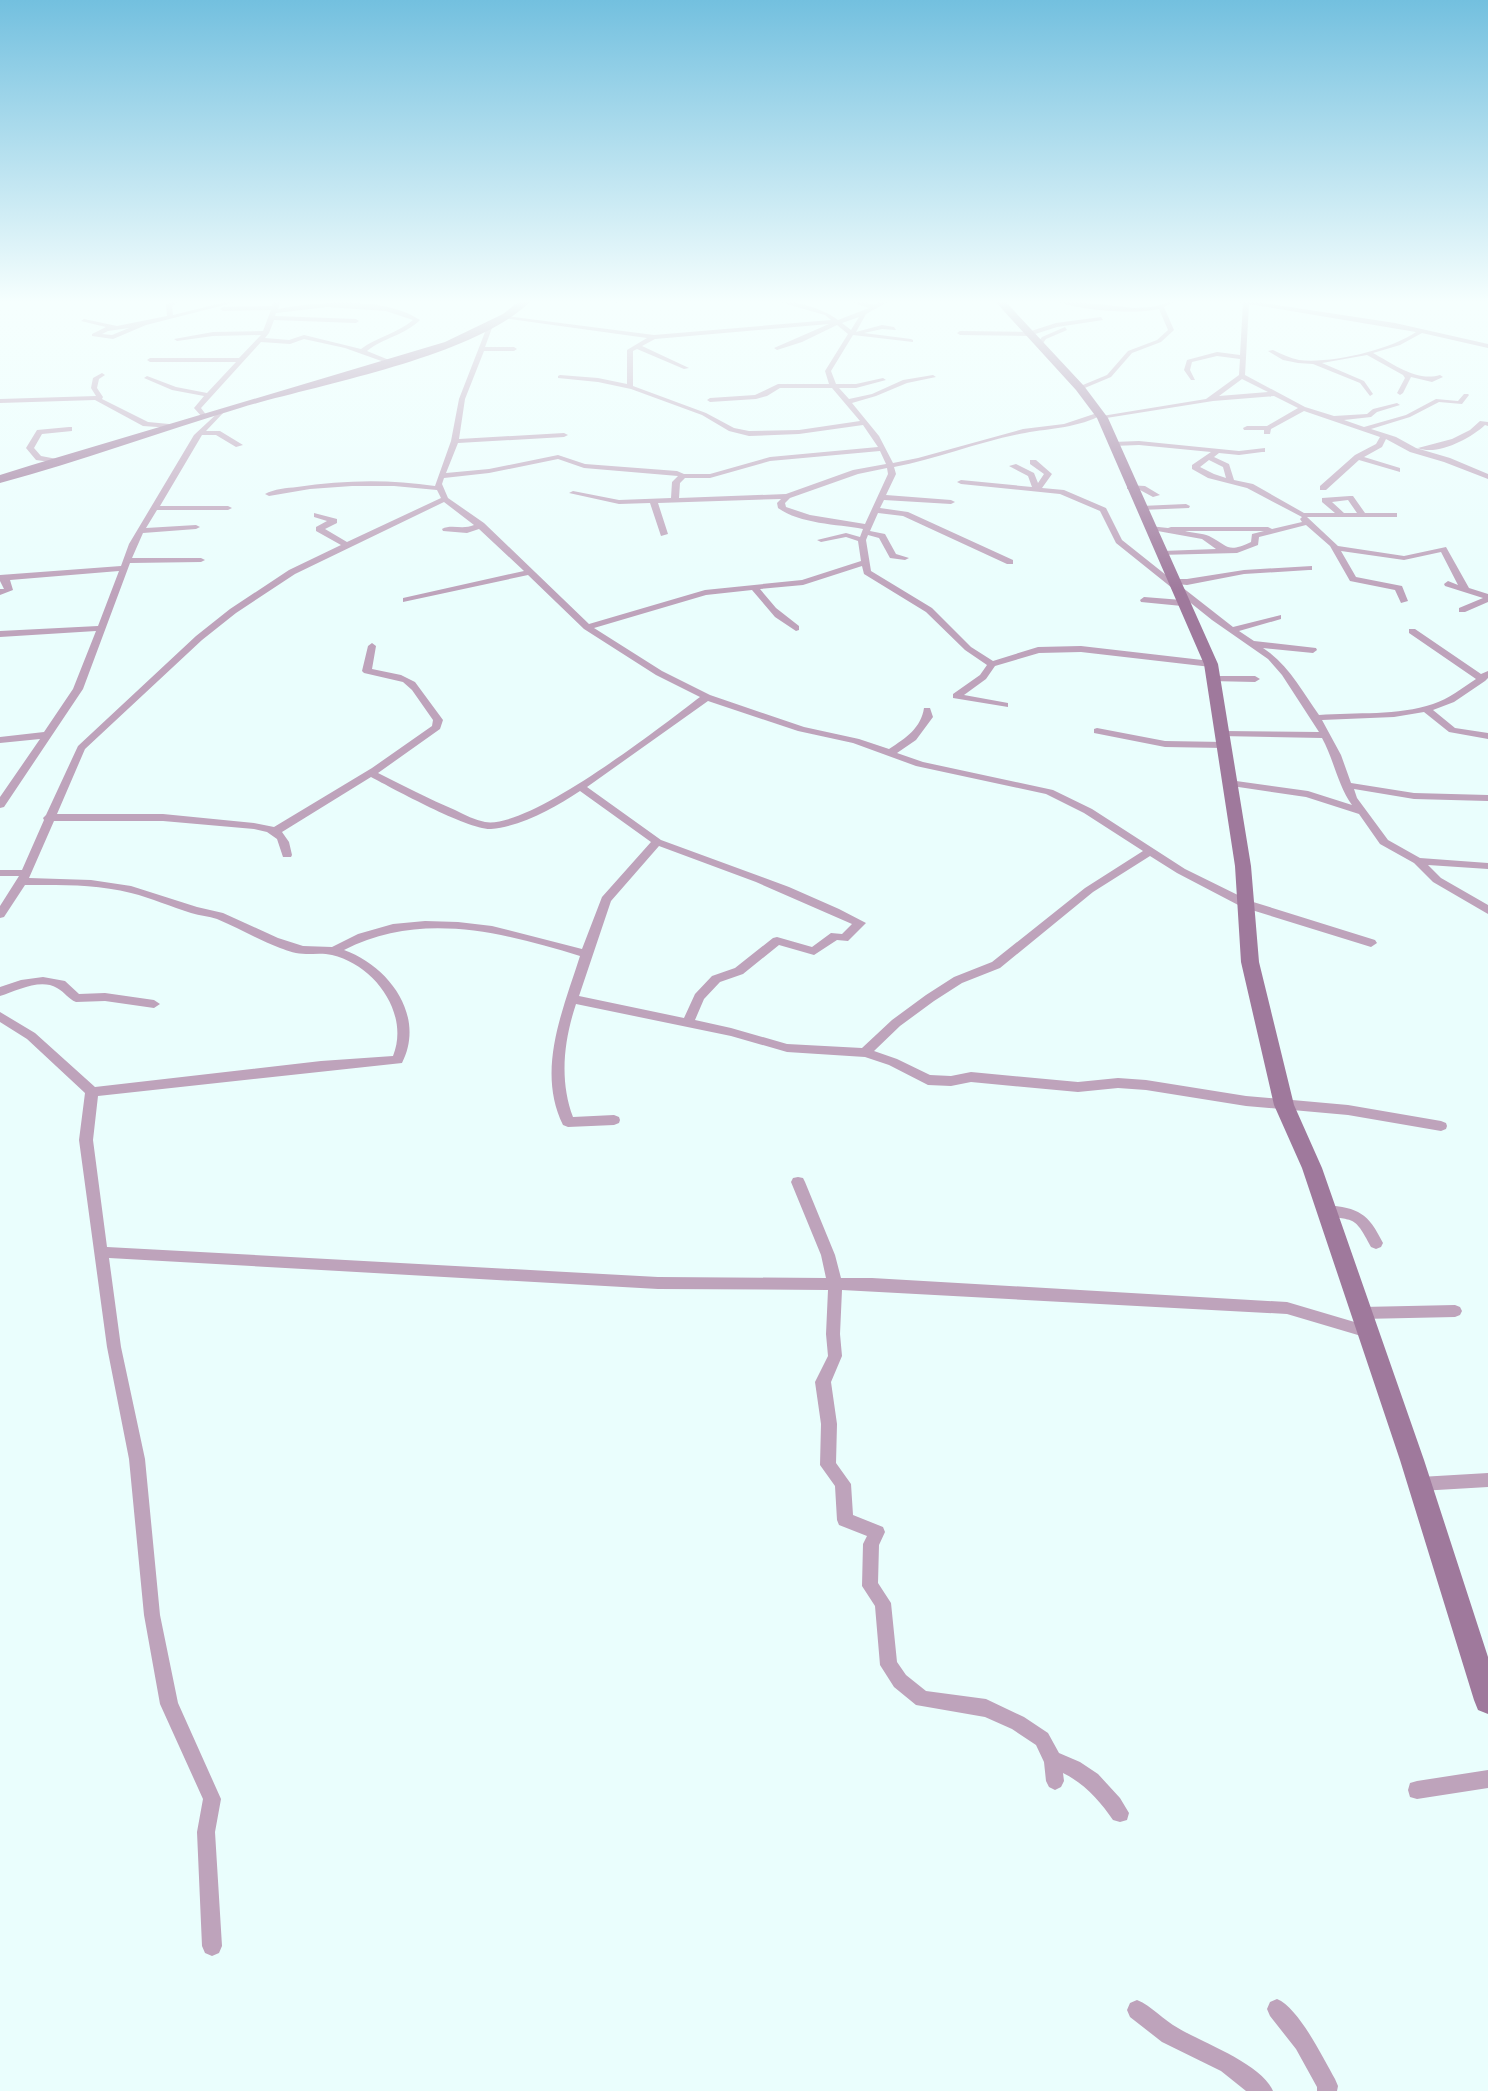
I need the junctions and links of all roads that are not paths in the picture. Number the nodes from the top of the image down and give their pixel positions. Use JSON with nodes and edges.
{"nodes":[{"id":1,"x":100,"y":397,"type":"edge"},
{"id":2,"x":207,"y":397,"type":"edge"},
{"id":3,"x":271,"y":397,"type":"edge"},
{"id":4,"x":463,"y":397,"type":"edge"},
{"id":5,"x":660,"y":397,"type":"edge"},
{"id":6,"x":755,"y":397,"type":"edge"},
{"id":7,"x":842,"y":397,"type":"edge"},
{"id":8,"x":868,"y":397,"type":"edge"},
{"id":9,"x":1086,"y":397,"type":"edge"},
{"id":10,"x":1234,"y":397,"type":"edge"},
{"id":11,"x":1278,"y":397,"type":"edge"},
{"id":12,"x":1465,"y":397,"type":"edge"},
{"id":13,"x":96,"y":398,"type":"junction"},
{"id":14,"x":1213,"y":398,"type":"joint"},
{"id":15,"x":710,"y":400,"type":"dead end"},
{"id":16,"x":0,"y":401,"type":"edge"},
{"id":17,"x":846,"y":402,"type":"junction"},
{"id":18,"x":1397,"y":405,"type":"dead end"},
{"id":19,"x":1303,"y":408,"type":"junction"},
{"id":20,"x":222,"y":411,"type":"junction"},
{"id":21,"x":203,"y":416,"type":"junction"},
{"id":22,"x":1100,"y":416,"type":"junction"},
{"id":23,"x":1331,"y":418,"type":"junction"},
{"id":24,"x":185,"y":421,"type":"junction"},
{"id":25,"x":864,"y":423,"type":"junction"},
{"id":26,"x":1488,"y":424,"type":"edge"},
{"id":27,"x":169,"y":426,"type":"junction"},
{"id":28,"x":1247,"y":428,"type":"dead end"},
{"id":29,"x":69,"y":429,"type":"dead end"},
{"id":30,"x":1363,"y":429,"type":"junction"},
{"id":31,"x":199,"y":434,"type":"junction"},
{"id":32,"x":564,"y":435,"type":"dead end"},
{"id":33,"x":1384,"y":436,"type":"junction"},
{"id":34,"x":456,"y":441,"type":"junction"},
{"id":35,"x":1398,"y":442,"type":"junction"},
{"id":36,"x":1113,"y":444,"type":"junction"},
{"id":37,"x":239,"y":445,"type":"dead end"},
{"id":38,"x":881,"y":449,"type":"junction"},
{"id":39,"x":1262,"y":450,"type":"dead end"},
{"id":40,"x":1216,"y":452,"type":"junction"},
{"id":41,"x":1208,"y":457,"type":"junction"},
{"id":42,"x":1358,"y":457,"type":"junction"},
{"id":43,"x":54,"y":461,"type":"junction"},
{"id":44,"x":1034,"y":462,"type":"dead end"},
{"id":45,"x":890,"y":465,"type":"junction"},
{"id":46,"x":1013,"y":466,"type":"dead end"},
{"id":47,"x":1396,"y":470,"type":"dead end"},
{"id":48,"x":683,"y":476,"type":"junction"},
{"id":49,"x":0,"y":477,"type":"edge"},
{"id":50,"x":1488,"y":477,"type":"edge"},
{"id":51,"x":1231,"y":481,"type":"junction"},
{"id":52,"x":961,"y":482,"type":"dead end"},
{"id":53,"x":439,"y":483,"type":"junction"},
{"id":54,"x":1130,"y":487,"type":"junction"},
{"id":55,"x":1323,"y":488,"type":"dead end"},
{"id":56,"x":1037,"y":490,"type":"junction"},
{"id":57,"x":573,"y":493,"type":"dead end"},
{"id":58,"x":269,"y":494,"type":"dead end"},
{"id":59,"x":1156,"y":495,"type":"dead end"},
{"id":60,"x":786,"y":496,"type":"junction"},
{"id":61,"x":881,"y":496,"type":"junction"},
{"id":62,"x":445,"y":499,"type":"junction"},
{"id":63,"x":675,"y":500,"type":"junction"},
{"id":64,"x":654,"y":502,"type":"junction"},
{"id":65,"x":951,"y":502,"type":"dead end"},
{"id":66,"x":1186,"y":506,"type":"dead end"},
{"id":67,"x":156,"y":508,"type":"junction"},
{"id":68,"x":228,"y":508,"type":"dead end"},
{"id":69,"x":1141,"y":508,"type":"junction"},
{"id":70,"x":874,"y":510,"type":"junction"},
{"id":71,"x":416,"y":511,"type":"junction"},
{"id":72,"x":1361,"y":513,"type":"junction"},
{"id":73,"x":317,"y":515,"type":"dead end"},
{"id":74,"x":1342,"y":515,"type":"junction"},
{"id":75,"x":1394,"y":515,"type":"dead end"},
{"id":76,"x":1304,"y":519,"type":"junction"},
{"id":77,"x":481,"y":525,"type":"junction"},
{"id":78,"x":196,"y":527,"type":"dead end"},
{"id":79,"x":446,"y":529,"type":"dead end"},
{"id":80,"x":1161,"y":529,"type":"junction"},
{"id":81,"x":1273,"y":529,"type":"junction"},
{"id":82,"x":142,"y":531,"type":"junction"},
{"id":83,"x":865,"y":533,"type":"junction"},
{"id":84,"x":664,"y":534,"type":"dead end"},
{"id":85,"x":821,"y":540,"type":"dead end"},
{"id":86,"x":346,"y":545,"type":"junction"},
{"id":87,"x":1334,"y":548,"type":"junction"},
{"id":88,"x":1237,"y":551,"type":"junction"},
{"id":89,"x":1226,"y":552,"type":"junction"},
{"id":90,"x":1162,"y":553,"type":"junction"},
{"id":91,"x":905,"y":558,"type":"dead end"},
{"id":92,"x":201,"y":560,"type":"dead end"},
{"id":93,"x":1010,"y":562,"type":"dead end"},
{"id":94,"x":124,"y":564,"type":"junction"},
{"id":95,"x":864,"y":564,"type":"junction"},
{"id":96,"x":1309,"y":568,"type":"dead end"},
{"id":97,"x":1247,"y":571,"type":"junction"},
{"id":98,"x":529,"y":572,"type":"junction"},
{"id":99,"x":1231,"y":574,"type":"junction"},
{"id":100,"x":3,"y":578,"type":"edge"},
{"id":101,"x":1172,"y":581,"type":"junction"},
{"id":102,"x":1241,"y":582,"type":"dead end"},
{"id":103,"x":1448,"y":584,"type":"dead end"},
{"id":104,"x":754,"y":587,"type":"junction"},
{"id":105,"x":1465,"y":589,"type":"junction"},
{"id":106,"x":0,"y":592,"type":"edge"},
{"id":107,"x":1488,"y":598,"type":"edge"},
{"id":108,"x":406,"y":600,"type":"dead end"},
{"id":109,"x":1144,"y":600,"type":"dead end"},
{"id":110,"x":1404,"y":601,"type":"dead end"},
{"id":111,"x":1182,"y":603,"type":"junction"},
{"id":112,"x":1462,"y":611,"type":"dead end"},
{"id":113,"x":1278,"y":617,"type":"dead end"},
{"id":114,"x":587,"y":627,"type":"junction"},
{"id":115,"x":102,"y":628,"type":"junction"},
{"id":116,"x":796,"y":628,"type":"dead end"},
{"id":117,"x":1231,"y":630,"type":"junction"},
{"id":118,"x":1412,"y":631,"type":"dead end"},
{"id":119,"x":0,"y":634,"type":"edge"},
{"id":120,"x":1253,"y":644,"type":"junction"},
{"id":121,"x":372,"y":646,"type":"dead end"},
{"id":122,"x":1313,"y":650,"type":"dead end"},
{"id":123,"x":992,"y":664,"type":"junction"},
{"id":124,"x":1212,"y":671,"type":"junction"},
{"id":125,"x":1485,"y":676,"type":"edge"},
{"id":126,"x":1255,"y":679,"type":"dead end"},
{"id":127,"x":707,"y":697,"type":"junction"},
{"id":128,"x":1005,"y":705,"type":"dead end"},
{"id":129,"x":1426,"y":709,"type":"junction"},
{"id":130,"x":927,"y":710,"type":"dead end"},
{"id":131,"x":1316,"y":718,"type":"junction"},
{"id":132,"x":1097,"y":731,"type":"dead end"},
{"id":133,"x":47,"y":735,"type":"junction"},
{"id":134,"x":1325,"y":735,"type":"junction"},
{"id":135,"x":1488,"y":736,"type":"edge"},
{"id":136,"x":0,"y":740,"type":"edge"},
{"id":137,"x":1224,"y":740,"type":"junction"},
{"id":138,"x":890,"y":753,"type":"junction"},
{"id":139,"x":371,"y":773,"type":"junction"},
{"id":140,"x":1229,"y":783,"type":"junction"},
{"id":141,"x":1346,"y":785,"type":"junction"},
{"id":142,"x":580,"y":786,"type":"junction"},
{"id":143,"x":1488,"y":798,"type":"edge"},
{"id":144,"x":0,"y":805,"type":"edge"},
{"id":145,"x":1362,"y":813,"type":"junction"},
{"id":146,"x":48,"y":818,"type":"junction"},
{"id":147,"x":274,"y":832,"type":"junction"},
{"id":148,"x":657,"y":842,"type":"junction"},
{"id":149,"x":1150,"y":851,"type":"junction"},
{"id":150,"x":286,"y":855,"type":"dead end"},
{"id":151,"x":1418,"y":862,"type":"junction"},
{"id":152,"x":1488,"y":866,"type":"edge"},
{"id":153,"x":0,"y":873,"type":"edge"},
{"id":154,"x":24,"y":877,"type":"junction"},
{"id":155,"x":1246,"y":904,"type":"junction"},
{"id":156,"x":1488,"y":910,"type":"edge"},
{"id":157,"x":0,"y":915,"type":"edge"},
{"id":158,"x":1371,"y":943,"type":"dead end"},
{"id":159,"x":334,"y":951,"type":"junction"},
{"id":160,"x":586,"y":954,"type":"junction"},
{"id":161,"x":0,"y":992,"type":"edge"},
{"id":162,"x":572,"y":999,"type":"junction"},
{"id":163,"x":154,"y":1004,"type":"dead end"},
{"id":164,"x":0,"y":1016,"type":"edge"},
{"id":165,"x":688,"y":1022,"type":"junction"},
{"id":166,"x":865,"y":1054,"type":"junction"},
{"id":167,"x":92,"y":1092,"type":"junction"},
{"id":168,"x":1284,"y":1105,"type":"junction"},
{"id":169,"x":614,"y":1120,"type":"dead end"},
{"id":170,"x":1441,"y":1126,"type":"dead end"},
{"id":171,"x":799,"y":1182,"type":"dead end"},
{"id":172,"x":1326,"y":1210,"type":"junction"},
{"id":173,"x":1376,"y":1243,"type":"dead end"},
{"id":174,"x":101,"y":1252,"type":"junction"},
{"id":175,"x":835,"y":1284,"type":"junction"},
{"id":176,"x":1455,"y":1311,"type":"dead end"},
{"id":177,"x":1362,"y":1313,"type":"junction"},
{"id":178,"x":1368,"y":1332,"type":"junction"},
{"id":179,"x":1488,"y":1480,"type":"edge"},
{"id":180,"x":1420,"y":1484,"type":"junction"},
{"id":181,"x":1488,"y":1700,"type":"edge"},
{"id":182,"x":1053,"y":1760,"type":"junction"},
{"id":183,"x":1488,"y":1779,"type":"edge"},
{"id":184,"x":1055,"y":1781,"type":"dead end"},
{"id":185,"x":1417,"y":1790,"type":"dead end"},
{"id":186,"x":1120,"y":1813,"type":"dead end"},
{"id":187,"x":212,"y":1946,"type":"dead end"},
{"id":188,"x":1277,"y":2009,"type":"dead end"},
{"id":189,"x":1137,"y":2010,"type":"dead end"},
{"id":190,"x":1263,"y":2091,"type":"edge"},
{"id":191,"x":1327,"y":2091,"type":"edge"}],
"edges":[{"from":1,"to":13,"type":"street"},
{"from":2,"to":21,"type":"street"},
{"from":3,"to":20,"type":"street"},
{"from":4,"to":34,"type":"street"},
{"from":5,"to":25,"type":"street"},
{"from":6,"to":15,"type":"street"},
{"from":7,"to":17,"type":"street"},
{"from":8,"to":17,"type":"street"},
{"from":9,"to":22,"type":"street"},
{"from":10,"to":14,"type":"street"},
{"from":11,"to":19,"type":"street"},
{"from":12,"to":30,"type":"street"},
{"from":13,"to":16,"type":"street"},
{"from":13,"to":27,"type":"street"},
{"from":14,"to":22,"type":"street"},
{"from":17,"to":25,"type":"street"},
{"from":18,"to":23,"type":"street"},
{"from":19,"to":23,"type":"street"},
{"from":19,"to":28,"type":"street"},
{"from":20,"to":21,"type":"street"},
{"from":20,"to":31,"type":"street"},
{"from":21,"to":24,"type":"street"},
{"from":22,"to":36,"type":"street"},
{"from":22,"to":45,"type":"street"},
{"from":23,"to":30,"type":"street"},
{"from":24,"to":27,"type":"street"},
{"from":24,"to":31,"type":"street"},
{"from":25,"to":38,"type":"street"},
{"from":26,"to":35,"type":"street"},
{"from":27,"to":43,"type":"street"},
{"from":29,"to":43,"type":"street"},
{"from":30,"to":33,"type":"street"},
{"from":31,"to":37,"type":"street"},
{"from":31,"to":67,"type":"street"},
{"from":32,"to":34,"type":"street"},
{"from":33,"to":35,"type":"street"},
{"from":33,"to":42,"type":"street"},
{"from":34,"to":53,"type":"street"},
{"from":35,"to":50,"type":"street"},
{"from":36,"to":40,"type":"street"},
{"from":36,"to":54,"type":"street"},
{"from":38,"to":45,"type":"street"},
{"from":38,"to":48,"type":"street"},
{"from":39,"to":40,"type":"street"},
{"from":40,"to":41,"type":"street"},
{"from":41,"to":51,"type":"street"},
{"from":41,"to":51,"type":"street"},
{"from":42,"to":47,"type":"street"},
{"from":42,"to":55,"type":"street"},
{"from":43,"to":49,"type":"street"},
{"from":44,"to":56,"type":"street"},
{"from":45,"to":60,"type":"street"},
{"from":45,"to":61,"type":"street"},
{"from":46,"to":56,"type":"street"},
{"from":48,"to":53,"type":"street"},
{"from":48,"to":63,"type":"street"},
{"from":51,"to":76,"type":"street"},
{"from":52,"to":56,"type":"street"},
{"from":53,"to":58,"type":"street"},
{"from":53,"to":62,"type":"street"},
{"from":53,"to":71,"type":"street"},
{"from":54,"to":59,"type":"street"},
{"from":54,"to":69,"type":"street"},
{"from":56,"to":101,"type":"street"},
{"from":57,"to":64,"type":"street"},
{"from":60,"to":63,"type":"street"},
{"from":60,"to":83,"type":"street"},
{"from":61,"to":65,"type":"street"},
{"from":61,"to":70,"type":"street"},
{"from":62,"to":71,"type":"street"},
{"from":62,"to":77,"type":"street"},
{"from":63,"to":64,"type":"street"},
{"from":64,"to":84,"type":"street"},
{"from":66,"to":69,"type":"street"},
{"from":67,"to":68,"type":"street"},
{"from":67,"to":82,"type":"street"},
{"from":69,"to":80,"type":"street"},
{"from":70,"to":83,"type":"street"},
{"from":70,"to":93,"type":"street"},
{"from":71,"to":86,"type":"street"},
{"from":72,"to":74,"type":"street"},
{"from":72,"to":74,"type":"street"},
{"from":72,"to":75,"type":"street"},
{"from":73,"to":86,"type":"street"},
{"from":74,"to":76,"type":"street"},
{"from":76,"to":81,"type":"street"},
{"from":76,"to":87,"type":"street"},
{"from":77,"to":79,"type":"street"},
{"from":77,"to":98,"type":"street"},
{"from":78,"to":82,"type":"street"},
{"from":80,"to":81,"type":"street"},
{"from":80,"to":89,"type":"street"},
{"from":80,"to":90,"type":"street"},
{"from":81,"to":88,"type":"street"},
{"from":82,"to":94,"type":"street"},
{"from":83,"to":85,"type":"street"},
{"from":83,"to":91,"type":"street"},
{"from":83,"to":95,"type":"street"},
{"from":86,"to":146,"type":"street"},
{"from":87,"to":105,"type":"street"},
{"from":87,"to":110,"type":"street"},
{"from":88,"to":89,"type":"street"},
{"from":88,"to":97,"type":"street"},
{"from":89,"to":90,"type":"street"},
{"from":90,"to":101,"type":"street"},
{"from":92,"to":94,"type":"street"},
{"from":94,"to":100,"type":"street"},
{"from":94,"to":115,"type":"street"},
{"from":95,"to":104,"type":"street"},
{"from":95,"to":123,"type":"street"},
{"from":96,"to":97,"type":"street"},
{"from":97,"to":99,"type":"street"},
{"from":98,"to":108,"type":"street"},
{"from":98,"to":114,"type":"street"},
{"from":99,"to":101,"type":"street"},
{"from":99,"to":102,"type":"street"},
{"from":100,"to":106,"type":"street"},
{"from":101,"to":111,"type":"street"},
{"from":101,"to":117,"type":"street"},
{"from":103,"to":105,"type":"street"},
{"from":104,"to":114,"type":"street"},
{"from":104,"to":116,"type":"street"},
{"from":105,"to":107,"type":"street"},
{"from":107,"to":112,"type":"street"},
{"from":109,"to":111,"type":"street"},
{"from":111,"to":124,"type":"street"},
{"from":113,"to":117,"type":"street"},
{"from":114,"to":127,"type":"street"},
{"from":115,"to":119,"type":"street"},
{"from":115,"to":133,"type":"street"},
{"from":117,"to":120,"type":"street"},
{"from":118,"to":125,"type":"street"},
{"from":120,"to":122,"type":"street"},
{"from":120,"to":131,"type":"street"},
{"from":121,"to":139,"type":"street"},
{"from":123,"to":124,"type":"street"},
{"from":123,"to":128,"type":"street"},
{"from":124,"to":126,"type":"street"},
{"from":124,"to":137,"type":"street"},
{"from":125,"to":129,"type":"street"},
{"from":127,"to":138,"type":"street"},
{"from":127,"to":142,"type":"street"},
{"from":129,"to":131,"type":"street"},
{"from":129,"to":135,"type":"street"},
{"from":130,"to":138,"type":"street"},
{"from":131,"to":134,"type":"street"},
{"from":132,"to":137,"type":"street"},
{"from":133,"to":136,"type":"street"},
{"from":133,"to":144,"type":"street"},
{"from":134,"to":137,"type":"street"},
{"from":134,"to":141,"type":"street"},
{"from":137,"to":140,"type":"street"},
{"from":138,"to":149,"type":"street"},
{"from":139,"to":142,"type":"street"},
{"from":139,"to":147,"type":"street"},
{"from":140,"to":145,"type":"street"},
{"from":140,"to":155,"type":"street"},
{"from":141,"to":143,"type":"street"},
{"from":141,"to":145,"type":"street"},
{"from":142,"to":148,"type":"street"},
{"from":145,"to":151,"type":"street"},
{"from":146,"to":147,"type":"street"},
{"from":146,"to":154,"type":"street"},
{"from":147,"to":150,"type":"street"},
{"from":148,"to":160,"type":"street"},
{"from":148,"to":165,"type":"street"},
{"from":149,"to":155,"type":"street"},
{"from":149,"to":166,"type":"street"},
{"from":151,"to":152,"type":"street"},
{"from":151,"to":156,"type":"street"},
{"from":153,"to":154,"type":"street"},
{"from":154,"to":157,"type":"street"},
{"from":154,"to":159,"type":"street"},
{"from":155,"to":158,"type":"street"},
{"from":155,"to":168,"type":"street"},
{"from":159,"to":160,"type":"street"},
{"from":159,"to":167,"type":"street"},
{"from":160,"to":162,"type":"street"},
{"from":161,"to":163,"type":"street"},
{"from":162,"to":165,"type":"street"},
{"from":162,"to":169,"type":"street"},
{"from":164,"to":167,"type":"street"},
{"from":165,"to":166,"type":"street"},
{"from":166,"to":168,"type":"street"},
{"from":167,"to":174,"type":"street"},
{"from":168,"to":170,"type":"street"},
{"from":168,"to":172,"type":"street"},
{"from":171,"to":175,"type":"street"},
{"from":172,"to":173,"type":"street"},
{"from":172,"to":177,"type":"street"},
{"from":174,"to":175,"type":"street"},
{"from":174,"to":187,"type":"street"},
{"from":175,"to":178,"type":"street"},
{"from":175,"to":182,"type":"street"},
{"from":176,"to":177,"type":"street"},
{"from":177,"to":178,"type":"street"},
{"from":178,"to":180,"type":"street"},
{"from":179,"to":180,"type":"street"},
{"from":180,"to":181,"type":"street"},
{"from":182,"to":184,"type":"street"},
{"from":182,"to":186,"type":"street"},
{"from":183,"to":185,"type":"street"},
{"from":188,"to":191,"type":"street"},
{"from":189,"to":190,"type":"street"}]}
